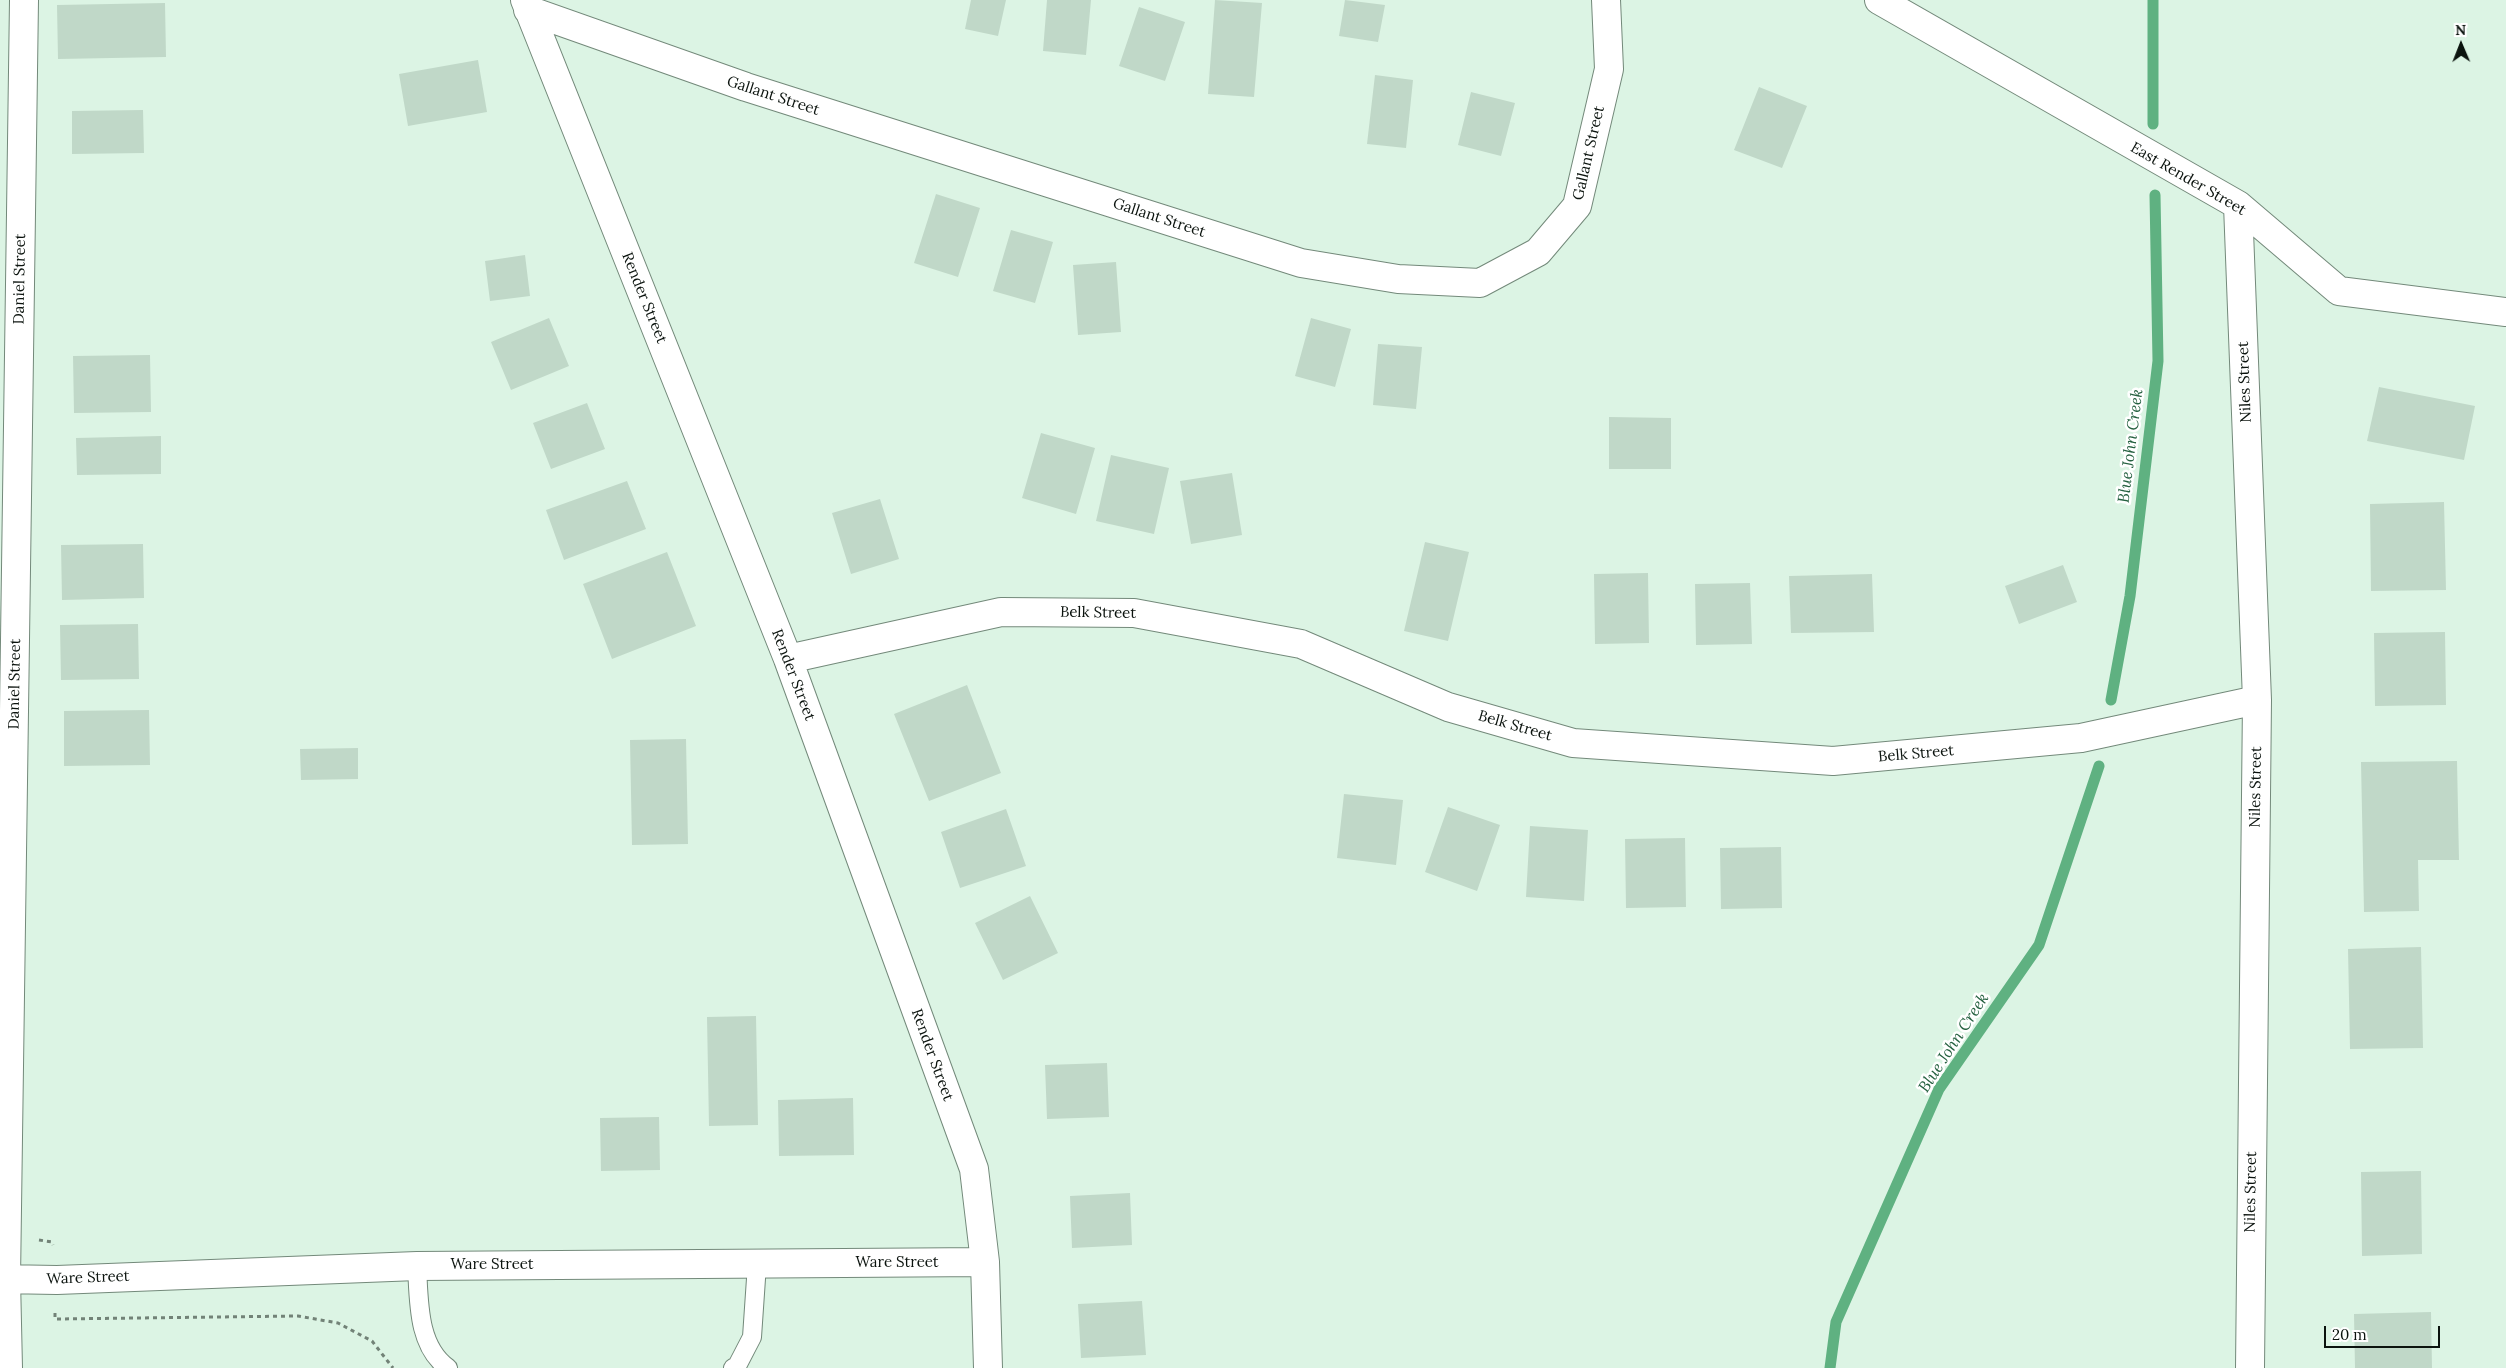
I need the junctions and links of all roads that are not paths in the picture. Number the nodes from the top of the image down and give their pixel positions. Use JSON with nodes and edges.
{"nodes":[{"id":1,"x":24,"y":0,"type":"edge"},
{"id":2,"x":1606,"y":0,"type":"edge"},
{"id":3,"x":1879,"y":0,"type":"edge"},
{"id":4,"x":527,"y":5,"type":"edge"},
{"id":5,"x":2238,"y":206,"type":"junction"},
{"id":6,"x":2506,"y":312,"type":"edge"},
{"id":7,"x":788,"y":659,"type":"junction"},
{"id":8,"x":2257,"y":700,"type":"junction"},
{"id":9,"x":985,"y":1262,"type":"junction"},
{"id":10,"x":757,"y":1264,"type":"junction"},
{"id":11,"x":417,"y":1266,"type":"junction"},
{"id":12,"x":3,"y":1279,"type":"edge"},
{"id":13,"x":8,"y":1368,"type":"edge"},
{"id":14,"x":448,"y":1368,"type":"edge"},
{"id":15,"x":733,"y":1368,"type":"edge"},
{"id":16,"x":988,"y":1368,"type":"edge"},
{"id":17,"x":2250,"y":1368,"type":"edge"}],
"edges":[{"from":1,"to":12,"type":"street","name":"Daniel Street"},
{"from":2,"to":4,"type":"street","name":"Gallant Street"},
{"from":3,"to":5,"type":"street","name":"East Render Street"},
{"from":4,"to":7,"type":"street","name":"Render Street"},
{"from":5,"to":6,"type":"street","name":"East Render Street"},
{"from":5,"to":8,"type":"street","name":"Niles Street"},
{"from":7,"to":8,"type":"street","name":"Belk Street"},
{"from":7,"to":9,"type":"street","name":"Render Street"},
{"from":8,"to":17,"type":"street","name":"Niles Street"},
{"from":9,"to":10,"type":"street","name":"Ware Street"},
{"from":9,"to":16,"type":"street","name":"Render Street"},
{"from":10,"to":11,"type":"street","name":"Ware Street"},
{"from":10,"to":15,"type":"lane"},
{"from":11,"to":12,"type":"street","name":"Ware Street"},
{"from":11,"to":14,"type":"lane"},
{"from":12,"to":13,"type":"street","name":"Daniel Street"}]}
